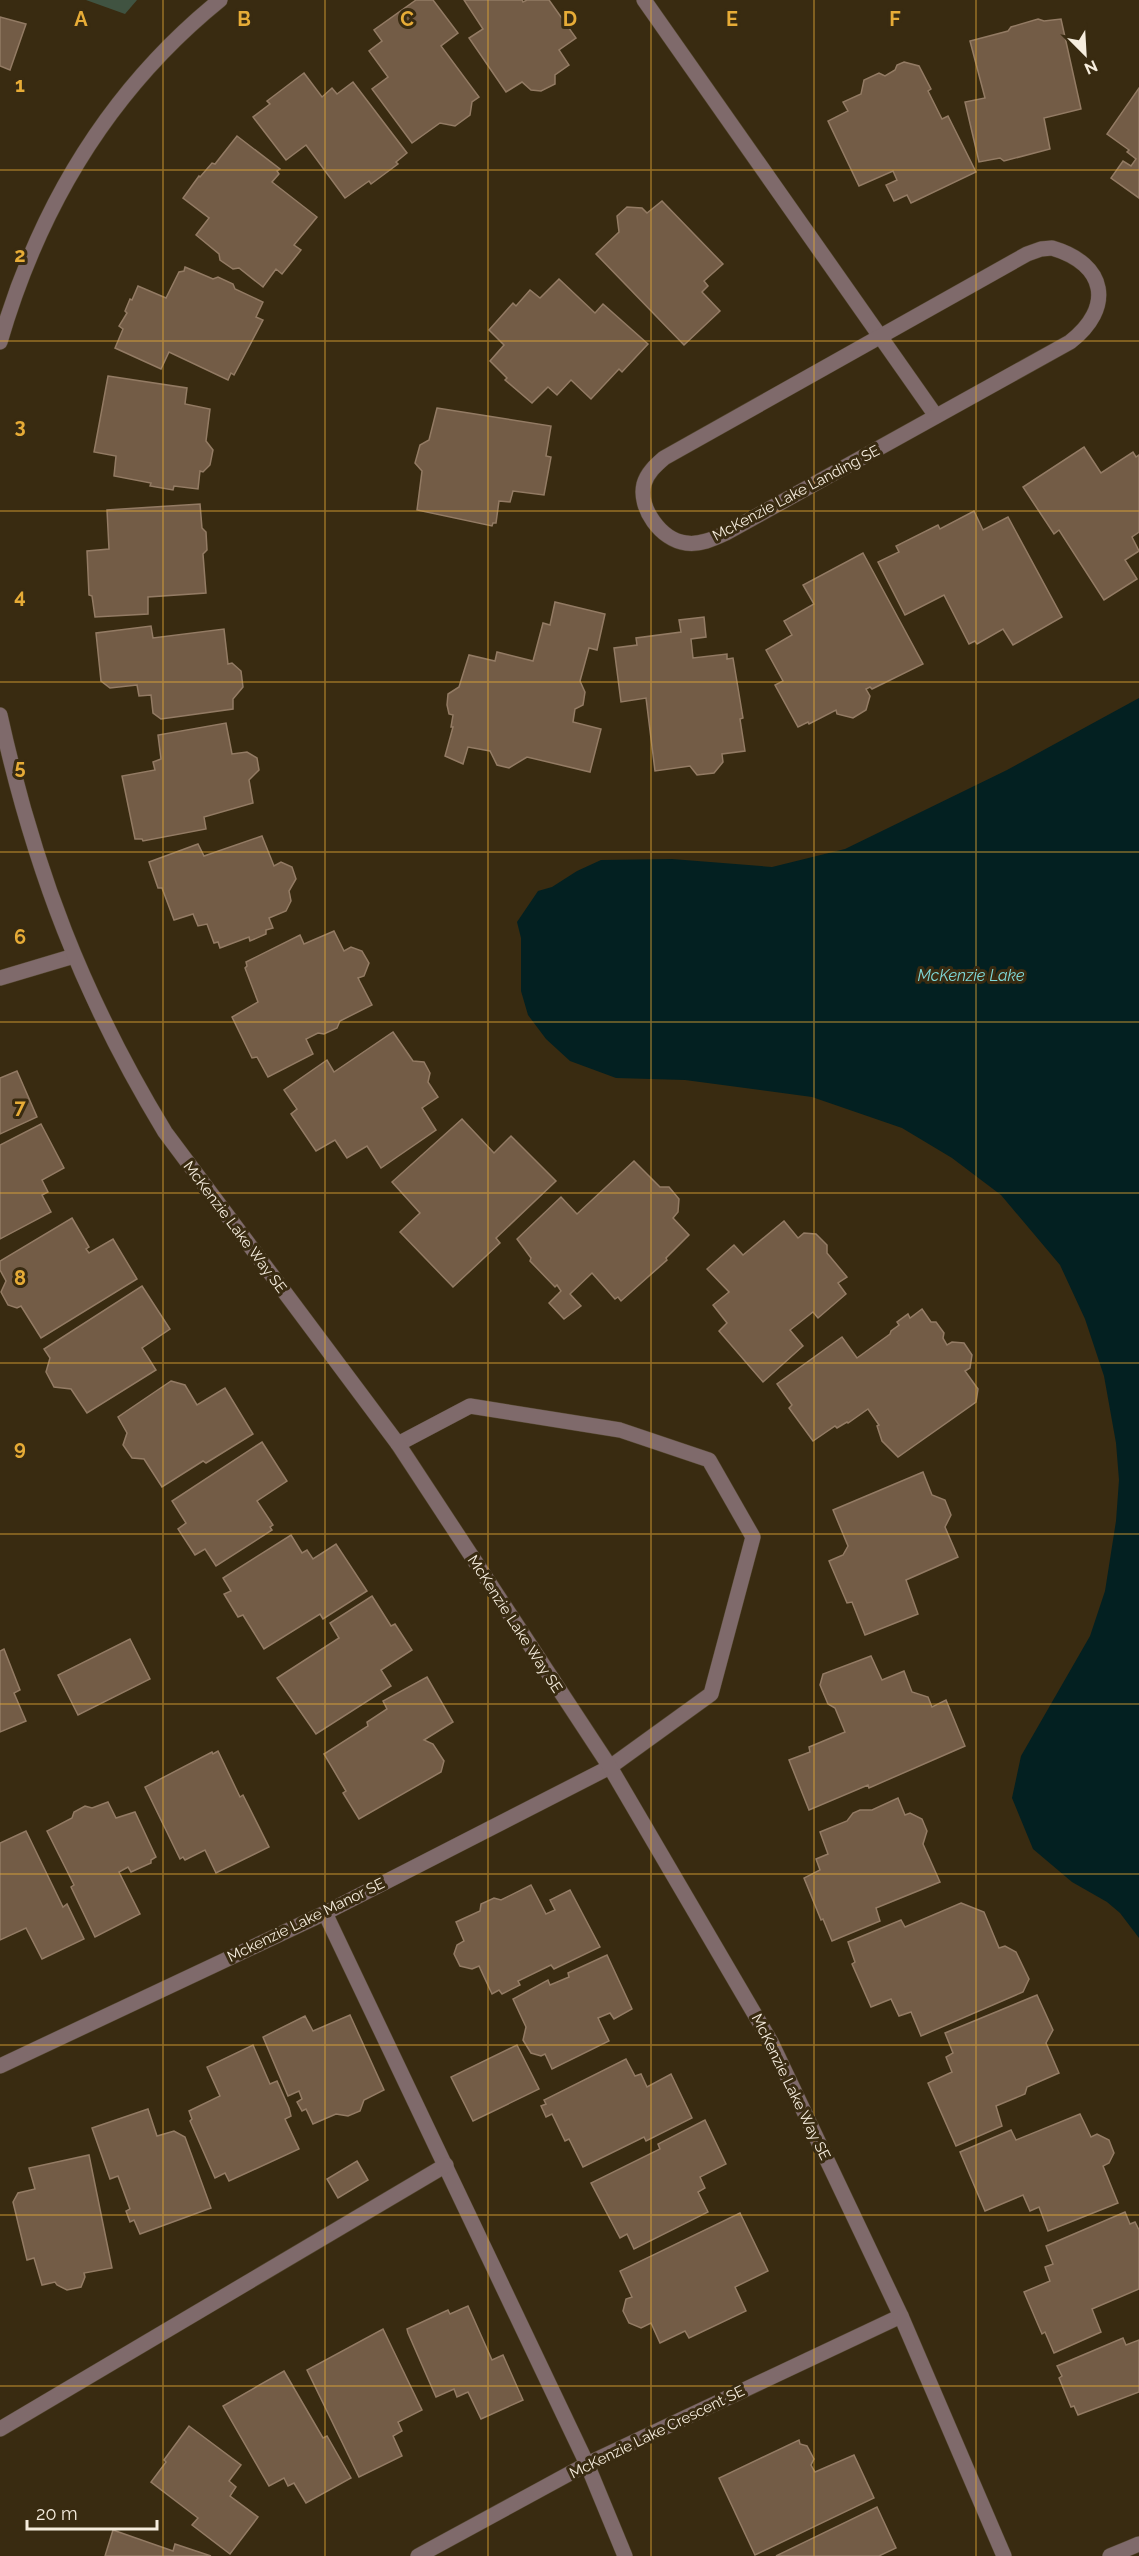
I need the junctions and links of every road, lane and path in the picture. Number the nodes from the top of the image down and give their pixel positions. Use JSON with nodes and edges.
{"nodes":[{"id":1,"x":219,"y":0,"type":"edge"},
{"id":2,"x":644,"y":0,"type":"edge"},
{"id":3,"x":880,"y":335,"type":"junction"},
{"id":4,"x":0,"y":342,"type":"edge"},
{"id":5,"x":936,"y":416,"type":"junction"},
{"id":6,"x":0,"y":715,"type":"edge"},
{"id":7,"x":74,"y":956,"type":"junction"},
{"id":8,"x":0,"y":978,"type":"edge"},
{"id":9,"x":398,"y":1444,"type":"junction"},
{"id":10,"x":610,"y":1767,"type":"junction"},
{"id":11,"x":325,"y":1913,"type":"junction"},
{"id":12,"x":0,"y":2066,"type":"edge"},
{"id":13,"x":446,"y":2165,"type":"junction"},
{"id":14,"x":901,"y":2316,"type":"junction"},
{"id":15,"x":0,"y":2429,"type":"edge"},
{"id":16,"x":587,"y":2464,"type":"junction"},
{"id":17,"x":1139,"y":2544,"type":"edge"},
{"id":18,"x":418,"y":2556,"type":"edge"},
{"id":19,"x":625,"y":2556,"type":"edge"},
{"id":20,"x":1004,"y":2556,"type":"edge"},
{"id":21,"x":1110,"y":2556,"type":"edge"}],
"edges":[{"from":1,"to":4,"type":"street"},
{"from":2,"to":3,"type":"street"},
{"from":3,"to":5,"type":"street"},
{"from":3,"to":5,"type":"street","name":"McKenzie Lake Landing SE"},
{"from":3,"to":5,"type":"street","name":"McKenzie Lake Landing SE"},
{"from":6,"to":7,"type":"street","name":"McKenzie Lake Way SE"},
{"from":7,"to":8,"type":"street"},
{"from":7,"to":9,"type":"street","name":"McKenzie Lake Way SE"},
{"from":9,"to":10,"type":"street","name":"McKenzie Lake Way SE"},
{"from":9,"to":10,"type":"street","name":"Mckenzie Lake Manor SE"},
{"from":10,"to":11,"type":"street","name":"Mckenzie Lake Manor SE"},
{"from":10,"to":14,"type":"street","name":"McKenzie Lake Way SE"},
{"from":11,"to":12,"type":"street","name":"Mckenzie Lake Manor SE"},
{"from":11,"to":13,"type":"street"},
{"from":13,"to":15,"type":"street"},
{"from":13,"to":16,"type":"street"},
{"from":14,"to":16,"type":"street","name":"McKenzie Lake Crescent SE"},
{"from":14,"to":20,"type":"street","name":"McKenzie Lake Way SE"},
{"from":16,"to":18,"type":"street","name":"McKenzie Lake Crescent SE"},
{"from":16,"to":19,"type":"street"},
{"from":17,"to":21,"type":"street"}]}
